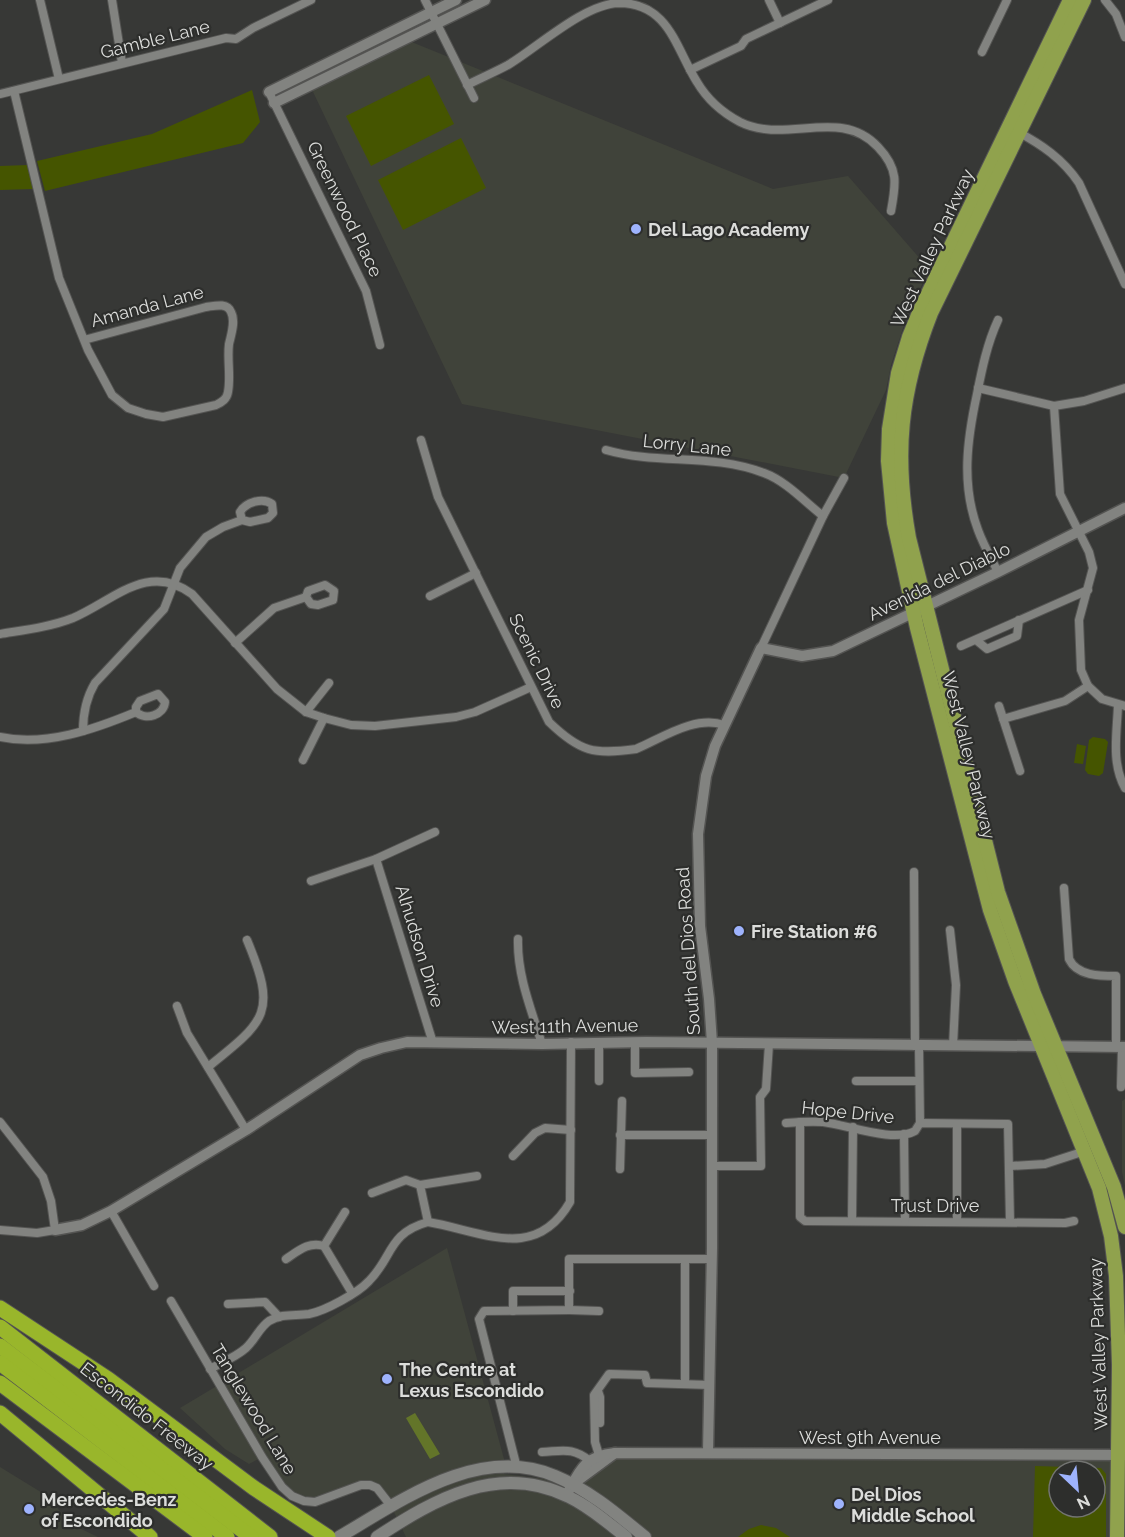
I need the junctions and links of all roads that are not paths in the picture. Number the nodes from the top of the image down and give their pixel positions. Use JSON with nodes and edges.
{"nodes":[{"id":1,"x":40,"y":0,"type":"edge"},
{"id":2,"x":112,"y":0,"type":"edge"},
{"id":3,"x":311,"y":0,"type":"edge"},
{"id":4,"x":425,"y":0,"type":"edge"},
{"id":5,"x":456,"y":0,"type":"edge"},
{"id":6,"x":485,"y":0,"type":"edge"},
{"id":7,"x":769,"y":0,"type":"edge"},
{"id":8,"x":828,"y":0,"type":"edge"},
{"id":9,"x":1007,"y":0,"type":"edge"},
{"id":10,"x":1070,"y":0,"type":"edge"},
{"id":11,"x":1084,"y":0,"type":"edge"},
{"id":12,"x":1105,"y":0,"type":"edge"},
{"id":13,"x":432,"y":12,"type":"junction"},
{"id":14,"x":437,"y":23,"type":"junction"},
{"id":15,"x":780,"y":23,"type":"junction"},
{"id":16,"x":1125,"y":37,"type":"edge"},
{"id":17,"x":982,"y":52,"type":"dead end"},
{"id":18,"x":122,"y":63,"type":"junction"},
{"id":19,"x":690,"y":70,"type":"junction"},
{"id":20,"x":59,"y":79,"type":"junction"},
{"id":21,"x":467,"y":85,"type":"junction"},
{"id":22,"x":14,"y":91,"type":"junction"},
{"id":23,"x":269,"y":92,"type":"joint"},
{"id":24,"x":0,"y":94,"type":"edge"},
{"id":25,"x":474,"y":98,"type":"dead end"},
{"id":26,"x":274,"y":103,"type":"junction"},
{"id":27,"x":1014,"y":130,"type":"junction"},
{"id":28,"x":891,"y":211,"type":"dead end"},
{"id":29,"x":1125,"y":284,"type":"edge"},
{"id":30,"x":998,"y":320,"type":"dead end"},
{"id":31,"x":84,"y":340,"type":"junction"},
{"id":32,"x":380,"y":345,"type":"dead end"},
{"id":33,"x":978,"y":388,"type":"junction"},
{"id":34,"x":1125,"y":388,"type":"edge"},
{"id":35,"x":1054,"y":406,"type":"junction"},
{"id":36,"x":421,"y":440,"type":"dead end"},
{"id":37,"x":606,"y":450,"type":"dead end"},
{"id":38,"x":844,"y":478,"type":"dead end"},
{"id":39,"x":1125,"y":508,"type":"edge"},
{"id":40,"x":823,"y":516,"type":"junction"},
{"id":41,"x":242,"y":520,"type":"dead end"},
{"id":42,"x":1078,"y":532,"type":"junction"},
{"id":43,"x":998,"y":572,"type":"junction"},
{"id":44,"x":476,"y":573,"type":"junction"},
{"id":45,"x":172,"y":584,"type":"junction"},
{"id":46,"x":1088,"y":590,"type":"junction"},
{"id":47,"x":429,"y":596,"type":"dead end"},
{"id":48,"x":306,"y":597,"type":"dead end"},
{"id":49,"x":920,"y":609,"type":"junction"},
{"id":50,"x":1019,"y":620,"type":"junction"},
{"id":51,"x":0,"y":634,"type":"edge"},
{"id":52,"x":976,"y":640,"type":"junction"},
{"id":53,"x":235,"y":643,"type":"junction"},
{"id":54,"x":961,"y":646,"type":"dead end"},
{"id":55,"x":761,"y":648,"type":"junction"},
{"id":56,"x":329,"y":683,"type":"dead end"},
{"id":57,"x":1088,"y":686,"type":"junction"},
{"id":58,"x":531,"y":687,"type":"junction"},
{"id":59,"x":1122,"y":705,"type":"edge"},
{"id":60,"x":999,"y":706,"type":"dead end"},
{"id":61,"x":136,"y":712,"type":"dead end"},
{"id":62,"x":306,"y":712,"type":"junction"},
{"id":63,"x":324,"y":718,"type":"junction"},
{"id":64,"x":1003,"y":719,"type":"junction"},
{"id":65,"x":724,"y":725,"type":"junction"},
{"id":66,"x":83,"y":731,"type":"junction"},
{"id":67,"x":0,"y":737,"type":"edge"},
{"id":68,"x":303,"y":760,"type":"dead end"},
{"id":69,"x":1020,"y":771,"type":"dead end"},
{"id":70,"x":1125,"y":788,"type":"edge"},
{"id":71,"x":435,"y":832,"type":"dead end"},
{"id":72,"x":376,"y":858,"type":"junction"},
{"id":73,"x":915,"y":872,"type":"dead end"},
{"id":74,"x":311,"y":881,"type":"dead end"},
{"id":75,"x":1064,"y":888,"type":"dead end"},
{"id":76,"x":950,"y":930,"type":"dead end"},
{"id":77,"x":518,"y":939,"type":"dead end"},
{"id":78,"x":247,"y":940,"type":"dead end"},
{"id":79,"x":177,"y":1006,"type":"dead end"},
{"id":80,"x":571,"y":1042,"type":"junction"},
{"id":81,"x":599,"y":1042,"type":"junction"},
{"id":82,"x":635,"y":1042,"type":"junction"},
{"id":83,"x":433,"y":1043,"type":"junction"},
{"id":84,"x":711,"y":1043,"type":"junction"},
{"id":85,"x":542,"y":1044,"type":"junction"},
{"id":86,"x":769,"y":1044,"type":"junction"},
{"id":87,"x":1048,"y":1045,"type":"junction"},
{"id":88,"x":917,"y":1046,"type":"junction"},
{"id":89,"x":953,"y":1046,"type":"junction"},
{"id":90,"x":1121,"y":1047,"type":"edge"},
{"id":91,"x":208,"y":1067,"type":"junction"},
{"id":92,"x":689,"y":1072,"type":"dead end"},
{"id":93,"x":599,"y":1081,"type":"dead end"},
{"id":94,"x":856,"y":1081,"type":"dead end"},
{"id":95,"x":919,"y":1081,"type":"junction"},
{"id":96,"x":1121,"y":1087,"type":"dead end"},
{"id":97,"x":622,"y":1101,"type":"dead end"},
{"id":98,"x":0,"y":1122,"type":"edge"},
{"id":99,"x":800,"y":1122,"type":"junction"},
{"id":100,"x":786,"y":1123,"type":"dead end"},
{"id":101,"x":920,"y":1123,"type":"junction"},
{"id":102,"x":957,"y":1124,"type":"junction"},
{"id":103,"x":853,"y":1127,"type":"junction"},
{"id":104,"x":246,"y":1130,"type":"junction"},
{"id":105,"x":571,"y":1130,"type":"junction"},
{"id":106,"x":904,"y":1134,"type":"junction"},
{"id":107,"x":620,"y":1135,"type":"junction"},
{"id":108,"x":712,"y":1135,"type":"junction"},
{"id":109,"x":1085,"y":1151,"type":"junction"},
{"id":110,"x":513,"y":1156,"type":"dead end"},
{"id":111,"x":712,"y":1166,"type":"junction"},
{"id":112,"x":1010,"y":1166,"type":"junction"},
{"id":113,"x":620,"y":1169,"type":"dead end"},
{"id":114,"x":477,"y":1176,"type":"dead end"},
{"id":115,"x":420,"y":1185,"type":"junction"},
{"id":116,"x":372,"y":1193,"type":"dead end"},
{"id":117,"x":111,"y":1211,"type":"junction"},
{"id":118,"x":345,"y":1212,"type":"dead end"},
{"id":119,"x":852,"y":1221,"type":"junction"},
{"id":120,"x":905,"y":1221,"type":"junction"},
{"id":121,"x":957,"y":1221,"type":"junction"},
{"id":122,"x":1074,"y":1221,"type":"dead end"},
{"id":123,"x":428,"y":1222,"type":"junction"},
{"id":124,"x":1010,"y":1222,"type":"junction"},
{"id":125,"x":1125,"y":1227,"type":"edge"},
{"id":126,"x":0,"y":1230,"type":"edge"},
{"id":127,"x":55,"y":1230,"type":"junction"},
{"id":128,"x":324,"y":1246,"type":"junction"},
{"id":129,"x":286,"y":1259,"type":"dead end"},
{"id":130,"x":685,"y":1259,"type":"junction"},
{"id":131,"x":712,"y":1259,"type":"junction"},
{"id":132,"x":154,"y":1286,"type":"dead end"},
{"id":133,"x":570,"y":1291,"type":"junction"},
{"id":134,"x":352,"y":1293,"type":"junction"},
{"id":135,"x":171,"y":1301,"type":"dead end"},
{"id":136,"x":228,"y":1304,"type":"dead end"},
{"id":137,"x":0,"y":1308,"type":"edge"},
{"id":138,"x":570,"y":1310,"type":"junction"},
{"id":139,"x":513,"y":1311,"type":"junction"},
{"id":140,"x":599,"y":1311,"type":"dead end"},
{"id":141,"x":279,"y":1317,"type":"junction"},
{"id":142,"x":0,"y":1327,"type":"edge"},
{"id":143,"x":0,"y":1346,"type":"edge"},
{"id":144,"x":0,"y":1363,"type":"edge"},
{"id":145,"x":210,"y":1369,"type":"junction"},
{"id":146,"x":0,"y":1383,"type":"edge"},
{"id":147,"x":685,"y":1384,"type":"junction"},
{"id":148,"x":710,"y":1385,"type":"junction"},
{"id":149,"x":0,"y":1413,"type":"edge"},
{"id":150,"x":542,"y":1452,"type":"dead end"},
{"id":151,"x":708,"y":1452,"type":"junction"},
{"id":152,"x":615,"y":1453,"type":"junction"},
{"id":153,"x":595,"y":1454,"type":"junction"},
{"id":154,"x":1122,"y":1455,"type":"edge"},
{"id":155,"x":517,"y":1468,"type":"junction"},
{"id":156,"x":451,"y":1477,"type":"junction"},
{"id":157,"x":570,"y":1490,"type":"junction"},
{"id":158,"x":391,"y":1506,"type":"junction"},
{"id":159,"x":403,"y":1520,"type":"junction"},
{"id":160,"x":150,"y":1537,"type":"edge"},
{"id":161,"x":205,"y":1537,"type":"edge"},
{"id":162,"x":227,"y":1537,"type":"edge"},
{"id":163,"x":251,"y":1537,"type":"edge"},
{"id":164,"x":270,"y":1537,"type":"edge"},
{"id":165,"x":328,"y":1537,"type":"edge"},
{"id":166,"x":339,"y":1537,"type":"edge"},
{"id":167,"x":377,"y":1537,"type":"edge"},
{"id":168,"x":626,"y":1537,"type":"edge"},
{"id":169,"x":645,"y":1537,"type":"edge"},
{"id":170,"x":1117,"y":1537,"type":"edge"}],
"edges":[{"from":1,"to":20,"type":"street"},
{"from":2,"to":18,"type":"street"},
{"from":3,"to":18,"type":"street","name":"Gamble Lane"},
{"from":4,"to":13,"type":"street"},
{"from":5,"to":13,"type":"street"},
{"from":6,"to":14,"type":"street"},
{"from":7,"to":15,"type":"street"},
{"from":8,"to":15,"type":"street"},
{"from":9,"to":17,"type":"street"},
{"from":10,"to":27,"type":"main road","name":"West Valley Parkway"},
{"from":11,"to":27,"type":"main road","name":"West Valley Parkway"},
{"from":12,"to":16,"type":"street"},
{"from":13,"to":14,"type":"street"},
{"from":13,"to":23,"type":"street"},
{"from":14,"to":21,"type":"street"},
{"from":14,"to":26,"type":"street"},
{"from":15,"to":19,"type":"street"},
{"from":18,"to":20,"type":"street","name":"Gamble Lane"},
{"from":19,"to":21,"type":"street"},
{"from":19,"to":28,"type":"street"},
{"from":20,"to":22,"type":"street","name":"Gamble Lane"},
{"from":21,"to":25,"type":"street"},
{"from":22,"to":24,"type":"street","name":"Gamble Lane"},
{"from":22,"to":31,"type":"street","name":"Amanda Lane"},
{"from":23,"to":26,"type":"street","name":"Greenwood Place"},
{"from":26,"to":32,"type":"street","name":"Greenwood Place"},
{"from":27,"to":29,"type":"street"},
{"from":27,"to":49,"type":"main road","name":"West Valley Parkway"},
{"from":30,"to":33,"type":"street"},
{"from":31,"to":31,"type":"street","name":"Amanda Lane"},
{"from":33,"to":35,"type":"street"},
{"from":33,"to":43,"type":"street"},
{"from":34,"to":35,"type":"street"},
{"from":35,"to":42,"type":"street"},
{"from":36,"to":44,"type":"street","name":"Scenic Drive"},
{"from":37,"to":40,"type":"street","name":"Lorry Lane"},
{"from":38,"to":40,"type":"street","name":"South del Dios Road"},
{"from":39,"to":42,"type":"street","name":"Avenida del Diablo"},
{"from":40,"to":55,"type":"street","name":"South del Dios Road"},
{"from":41,"to":45,"type":"street"},
{"from":42,"to":43,"type":"street","name":"Avenida del Diablo"},
{"from":42,"to":46,"type":"street"},
{"from":43,"to":49,"type":"street","name":"Avenida del Diablo"},
{"from":44,"to":47,"type":"street"},
{"from":44,"to":58,"type":"street","name":"Scenic Drive"},
{"from":45,"to":51,"type":"street"},
{"from":45,"to":53,"type":"street"},
{"from":45,"to":66,"type":"street"},
{"from":46,"to":50,"type":"street"},
{"from":46,"to":57,"type":"street"},
{"from":48,"to":53,"type":"street"},
{"from":49,"to":55,"type":"street","name":"Avenida del Diablo"},
{"from":49,"to":87,"type":"main road","name":"West Valley Parkway"},
{"from":50,"to":52,"type":"street"},
{"from":50,"to":52,"type":"street"},
{"from":52,"to":54,"type":"street"},
{"from":53,"to":62,"type":"street"},
{"from":55,"to":65,"type":"street","name":"South del Dios Road"},
{"from":56,"to":62,"type":"street"},
{"from":57,"to":59,"type":"street"},
{"from":57,"to":64,"type":"street"},
{"from":58,"to":63,"type":"street"},
{"from":58,"to":65,"type":"street","name":"Scenic Drive"},
{"from":59,"to":70,"type":"street"},
{"from":60,"to":64,"type":"street"},
{"from":61,"to":66,"type":"street"},
{"from":62,"to":63,"type":"street"},
{"from":63,"to":68,"type":"street"},
{"from":64,"to":69,"type":"street"},
{"from":65,"to":84,"type":"street","name":"South del Dios Road"},
{"from":66,"to":67,"type":"street"},
{"from":71,"to":72,"type":"street"},
{"from":72,"to":74,"type":"street"},
{"from":72,"to":83,"type":"street","name":"Alhudson Drive"},
{"from":73,"to":88,"type":"street"},
{"from":75,"to":90,"type":"street"},
{"from":76,"to":89,"type":"street"},
{"from":77,"to":85,"type":"street"},
{"from":78,"to":91,"type":"street"},
{"from":79,"to":91,"type":"street"},
{"from":80,"to":81,"type":"street","name":"West 11th Avenue"},
{"from":80,"to":85,"type":"street","name":"West 11th Avenue"},
{"from":80,"to":105,"type":"street"},
{"from":81,"to":82,"type":"street","name":"West 11th Avenue"},
{"from":81,"to":93,"type":"street"},
{"from":82,"to":84,"type":"street","name":"West 11th Avenue"},
{"from":82,"to":92,"type":"street"},
{"from":83,"to":85,"type":"street","name":"West 11th Avenue"},
{"from":83,"to":104,"type":"street","name":"West 11th Avenue"},
{"from":84,"to":86,"type":"street","name":"West 11th Avenue"},
{"from":84,"to":108,"type":"street","name":"South del Dios Road"},
{"from":86,"to":88,"type":"street","name":"West 11th Avenue"},
{"from":86,"to":111,"type":"street"},
{"from":87,"to":89,"type":"street","name":"West 11th Avenue"},
{"from":87,"to":90,"type":"street","name":"West 11th Avenue"},
{"from":87,"to":109,"type":"main road","name":"West Valley Parkway"},
{"from":87,"to":125,"type":"main road","name":"West Valley Parkway"},
{"from":88,"to":89,"type":"street","name":"West 11th Avenue"},
{"from":88,"to":95,"type":"street"},
{"from":90,"to":96,"type":"street"},
{"from":91,"to":104,"type":"street"},
{"from":94,"to":95,"type":"street"},
{"from":95,"to":101,"type":"street"},
{"from":97,"to":107,"type":"street"},
{"from":98,"to":127,"type":"street"},
{"from":99,"to":100,"type":"street","name":"Hope Drive"},
{"from":99,"to":103,"type":"street","name":"Hope Drive"},
{"from":99,"to":119,"type":"street","name":"Trust Drive"},
{"from":101,"to":102,"type":"street","name":"Hope Drive"},
{"from":101,"to":106,"type":"street","name":"Hope Drive"},
{"from":102,"to":112,"type":"street","name":"Hope Drive"},
{"from":102,"to":121,"type":"street"},
{"from":103,"to":106,"type":"street","name":"Hope Drive"},
{"from":103,"to":119,"type":"street"},
{"from":104,"to":117,"type":"street","name":"West 11th Avenue"},
{"from":105,"to":110,"type":"street"},
{"from":105,"to":123,"type":"street"},
{"from":106,"to":120,"type":"street"},
{"from":107,"to":108,"type":"street"},
{"from":107,"to":113,"type":"street"},
{"from":108,"to":111,"type":"street","name":"South del Dios Road"},
{"from":109,"to":112,"type":"street"},
{"from":109,"to":154,"type":"main road","name":"West Valley Parkway"},
{"from":111,"to":131,"type":"street","name":"South del Dios Road"},
{"from":112,"to":124,"type":"street"},
{"from":114,"to":115,"type":"street"},
{"from":115,"to":116,"type":"street"},
{"from":115,"to":123,"type":"street"},
{"from":117,"to":127,"type":"street","name":"West 11th Avenue"},
{"from":117,"to":132,"type":"street"},
{"from":118,"to":128,"type":"street"},
{"from":119,"to":120,"type":"street","name":"Trust Drive"},
{"from":120,"to":121,"type":"street","name":"Trust Drive"},
{"from":121,"to":124,"type":"street","name":"Trust Drive"},
{"from":122,"to":124,"type":"street","name":"Trust Drive"},
{"from":123,"to":134,"type":"street"},
{"from":126,"to":127,"type":"street"},
{"from":128,"to":129,"type":"street"},
{"from":128,"to":134,"type":"street"},
{"from":130,"to":131,"type":"street"},
{"from":130,"to":133,"type":"street"},
{"from":130,"to":147,"type":"street"},
{"from":131,"to":148,"type":"street","name":"South del Dios Road"},
{"from":133,"to":138,"type":"street"},
{"from":133,"to":139,"type":"street"},
{"from":134,"to":141,"type":"street"},
{"from":135,"to":145,"type":"street","name":"Tanglewood Lane"},
{"from":136,"to":141,"type":"street"},
{"from":137,"to":165,"type":"highway"},
{"from":138,"to":139,"type":"street"},
{"from":138,"to":140,"type":"street"},
{"from":139,"to":155,"type":"street"},
{"from":141,"to":145,"type":"street"},
{"from":142,"to":164,"type":"highway","name":"Escondido Freeway"},
{"from":143,"to":163,"type":"highway"},
{"from":144,"to":162,"type":"highway"},
{"from":145,"to":158,"type":"street","name":"Tanglewood Lane"},
{"from":146,"to":161,"type":"highway"},
{"from":147,"to":148,"type":"street"},
{"from":147,"to":153,"type":"street"},
{"from":148,"to":151,"type":"street","name":"South del Dios Road"},
{"from":149,"to":160,"type":"highway"},
{"from":150,"to":153,"type":"street"},
{"from":151,"to":152,"type":"street","name":"West 9th Avenue"},
{"from":151,"to":154,"type":"street","name":"West 9th Avenue"},
{"from":152,"to":153,"type":"street","name":"West 9th Avenue"},
{"from":152,"to":157,"type":"street"},
{"from":153,"to":157,"type":"street"},
{"from":154,"to":170,"type":"main road","name":"West Valley Parkway"},
{"from":155,"to":156,"type":"main road"},
{"from":155,"to":157,"type":"main road"},
{"from":156,"to":158,"type":"main road"},
{"from":156,"to":159,"type":"main road"},
{"from":157,"to":159,"type":"main road"},
{"from":157,"to":168,"type":"main road"},
{"from":157,"to":169,"type":"main road"},
{"from":158,"to":166,"type":"main road"},
{"from":159,"to":167,"type":"main road"}]}
